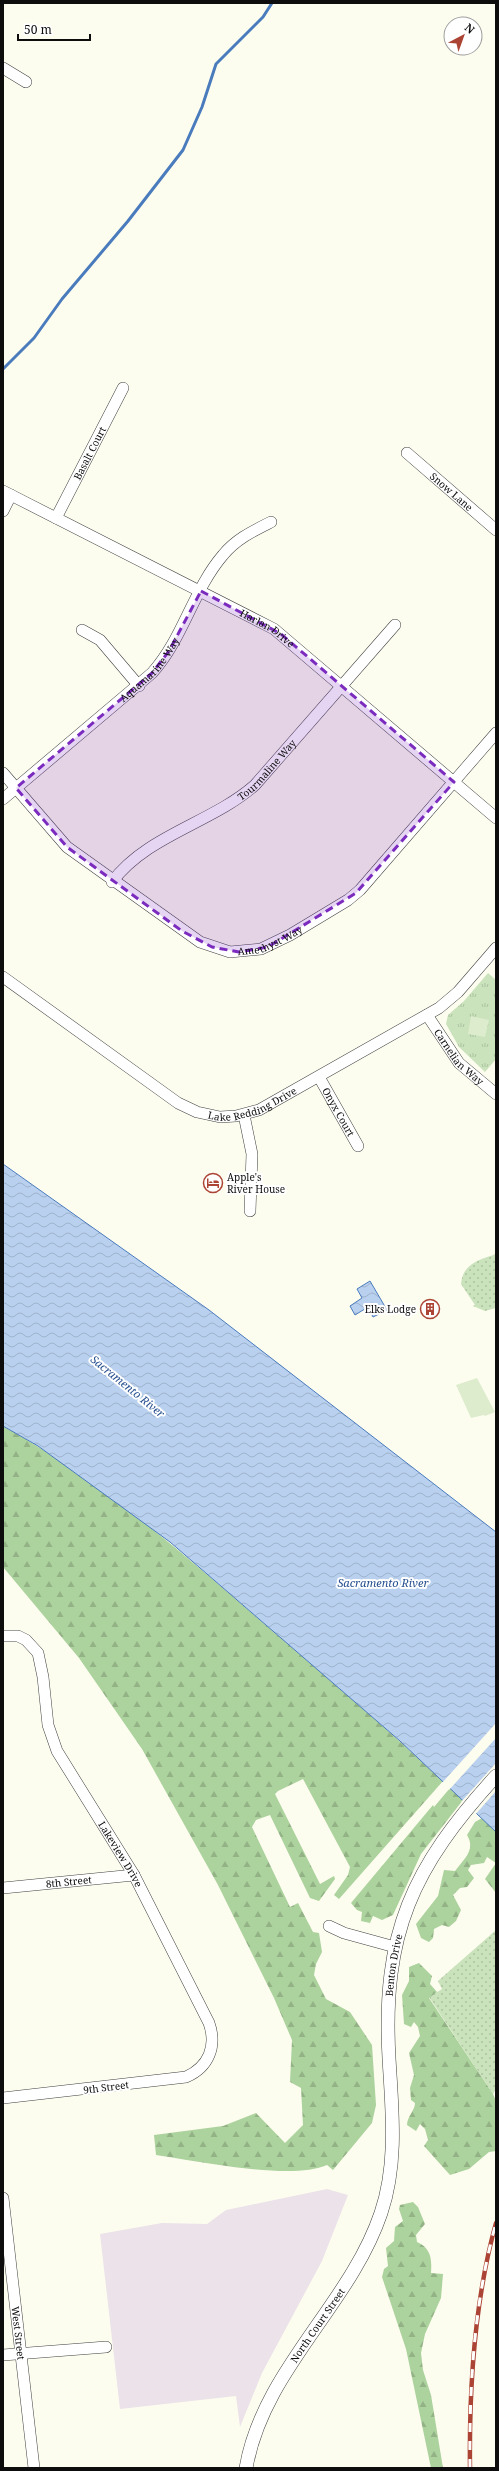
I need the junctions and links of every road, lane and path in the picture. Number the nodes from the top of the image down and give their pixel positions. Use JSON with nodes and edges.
{"nodes":[{"id":1,"x":3,"y":68,"type":"edge"},
{"id":2,"x":26,"y":82,"type":"dead end"},
{"id":3,"x":123,"y":388,"type":"dead end"},
{"id":4,"x":407,"y":453,"type":"dead end"},
{"id":5,"x":7,"y":493,"type":"edge"},
{"id":6,"x":3,"y":511,"type":"edge"},
{"id":7,"x":56,"y":518,"type":"junction"},
{"id":8,"x":271,"y":522,"type":"dead end"},
{"id":9,"x":496,"y":530,"type":"edge"},
{"id":10,"x":200,"y":591,"type":"junction"},
{"id":11,"x":395,"y":625,"type":"dead end"},
{"id":12,"x":82,"y":630,"type":"dead end"},
{"id":13,"x":139,"y":686,"type":"junction"},
{"id":14,"x":342,"y":686,"type":"junction"},
{"id":15,"x":496,"y":733,"type":"edge"},
{"id":16,"x":3,"y":772,"type":"edge"},
{"id":17,"x":454,"y":782,"type":"junction"},
{"id":18,"x":16,"y":788,"type":"junction"},
{"id":19,"x":3,"y":799,"type":"edge"},
{"id":20,"x":496,"y":818,"type":"edge"},
{"id":21,"x":112,"y":882,"type":"junction"},
{"id":22,"x":496,"y":948,"type":"edge"},
{"id":23,"x":3,"y":977,"type":"edge"},
{"id":24,"x":427,"y":1015,"type":"junction"},
{"id":25,"x":319,"y":1077,"type":"junction"},
{"id":26,"x":496,"y":1094,"type":"edge"},
{"id":27,"x":244,"y":1115,"type":"junction"},
{"id":28,"x":358,"y":1146,"type":"dead end"},
{"id":29,"x":250,"y":1211,"type":"dead end"},
{"id":30,"x":3,"y":1636,"type":"edge"},
{"id":31,"x":496,"y":1776,"type":"edge"},
{"id":32,"x":134,"y":1874,"type":"junction"},
{"id":33,"x":3,"y":1888,"type":"edge"},
{"id":34,"x":329,"y":1926,"type":"dead end"},
{"id":35,"x":395,"y":1947,"type":"junction"},
{"id":36,"x":204,"y":2064,"type":"joint"},
{"id":37,"x":3,"y":2098,"type":"edge"},
{"id":38,"x":390,"y":2183,"type":"joint"},
{"id":39,"x":3,"y":2198,"type":"edge"},
{"id":40,"x":106,"y":2347,"type":"dead end"},
{"id":41,"x":21,"y":2353,"type":"junction"},
{"id":42,"x":3,"y":2354,"type":"edge"},
{"id":43,"x":34,"y":2468,"type":"edge"},
{"id":44,"x":246,"y":2468,"type":"edge"}],
"edges":[{"from":1,"to":2,"type":"street"},
{"from":3,"to":7,"type":"street","name":"Basalt Court"},
{"from":4,"to":9,"type":"street","name":"Snow Lane"},
{"from":5,"to":6,"type":"street"},
{"from":5,"to":7,"type":"street","name":"Harlan Drive"},
{"from":7,"to":10,"type":"street","name":"Harlan Drive"},
{"from":8,"to":10,"type":"street","name":"Aquamarine Way"},
{"from":10,"to":13,"type":"street","name":"Aquamarine Way"},
{"from":10,"to":14,"type":"street","name":"Harlan Drive"},
{"from":11,"to":14,"type":"street","name":"Tourmaline Way"},
{"from":12,"to":13,"type":"street"},
{"from":13,"to":18,"type":"street","name":"Aquamarine Way"},
{"from":14,"to":17,"type":"street","name":"Harlan Drive"},
{"from":14,"to":21,"type":"street","name":"Tourmaline Way"},
{"from":15,"to":17,"type":"street","name":"Amethyst Way"},
{"from":16,"to":18,"type":"street","name":"Amethyst Way"},
{"from":17,"to":20,"type":"street","name":"Harlan Drive"},
{"from":17,"to":21,"type":"street","name":"Amethyst Way"},
{"from":18,"to":19,"type":"street","name":"Aquamarine Way"},
{"from":18,"to":21,"type":"street","name":"Amethyst Way"},
{"from":22,"to":24,"type":"street","name":"Lake Redding Drive"},
{"from":23,"to":27,"type":"street","name":"Lake Redding Drive"},
{"from":24,"to":25,"type":"street","name":"Lake Redding Drive"},
{"from":24,"to":26,"type":"street","name":"Carnelian Way"},
{"from":25,"to":27,"type":"street","name":"Lake Redding Drive"},
{"from":25,"to":28,"type":"street","name":"Onyx Court"},
{"from":27,"to":29,"type":"street"},
{"from":30,"to":32,"type":"street","name":"Lakeview Drive"},
{"from":31,"to":35,"type":"street","name":"Benton Drive"},
{"from":32,"to":33,"type":"street","name":"8th Street"},
{"from":32,"to":36,"type":"street","name":"Lakeview Drive"},
{"from":34,"to":35,"type":"street"},
{"from":35,"to":38,"type":"street","name":"Benton Drive"},
{"from":36,"to":37,"type":"street","name":"9th Street"},
{"from":38,"to":44,"type":"street","name":"North Court Street"},
{"from":39,"to":41,"type":"street","name":"West Street"},
{"from":40,"to":41,"type":"street"},
{"from":41,"to":42,"type":"street"},
{"from":41,"to":43,"type":"street","name":"West Street"}]}
